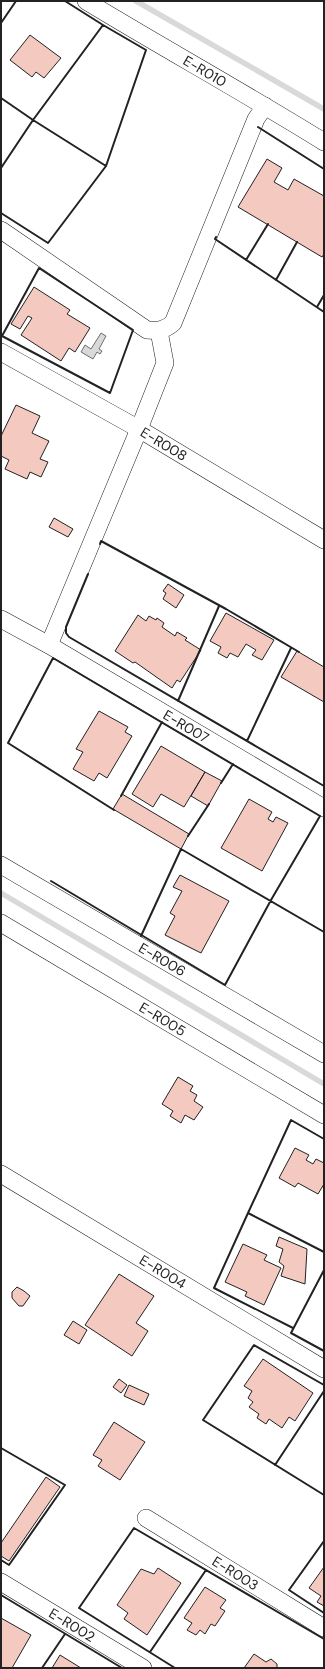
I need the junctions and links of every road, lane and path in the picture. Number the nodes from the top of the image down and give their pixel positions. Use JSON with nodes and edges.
{"nodes":[{"id":1,"x":86,"y":1,"type":"edge"},
{"id":2,"x":265,"y":106,"type":"junction"},
{"id":3,"x":324,"y":142,"type":"edge"},
{"id":4,"x":1,"y":230,"type":"edge"},
{"id":5,"x":158,"y":331,"type":"junction"},
{"id":6,"x":1,"y":352,"type":"edge"},
{"id":7,"x":139,"y":430,"type":"junction"},
{"id":8,"x":324,"y":540,"type":"edge"},
{"id":9,"x":1,"y":619,"type":"edge"},
{"id":10,"x":49,"y":645,"type":"junction"},
{"id":11,"x":324,"y":808,"type":"edge"},
{"id":12,"x":1,"y":865,"type":"edge"},
{"id":13,"x":1,"y":923,"type":"edge"},
{"id":14,"x":324,"y":1054,"type":"edge"},
{"id":15,"x":324,"y":1115,"type":"edge"},
{"id":16,"x":1,"y":1174,"type":"edge"},
{"id":17,"x":324,"y":1369,"type":"edge"},
{"id":18,"x":146,"y":1518,"type":"dead end"},
{"id":19,"x":1,"y":1582,"type":"edge"},
{"id":20,"x":324,"y":1628,"type":"edge"},
{"id":21,"x":143,"y":1668,"type":"edge"}],
"edges":[{"from":1,"to":2,"type":"street","name":"E-R010"},
{"from":2,"to":3,"type":"street","name":"E-R010"},
{"from":2,"to":5,"type":"street"},
{"from":4,"to":5,"type":"street"},
{"from":5,"to":7,"type":"street"},
{"from":6,"to":7,"type":"street","name":"E-R008"},
{"from":7,"to":8,"type":"street","name":"E-R008"},
{"from":7,"to":10,"type":"street"},
{"from":9,"to":10,"type":"street","name":"E-R007"},
{"from":10,"to":11,"type":"street","name":"E-R007"},
{"from":12,"to":14,"type":"street","name":"E-R006"},
{"from":13,"to":15,"type":"street","name":"E-R005"},
{"from":16,"to":17,"type":"street","name":"E-R004"},
{"from":18,"to":20,"type":"street","name":"E-R003"},
{"from":19,"to":21,"type":"street","name":"E-R002"}]}
